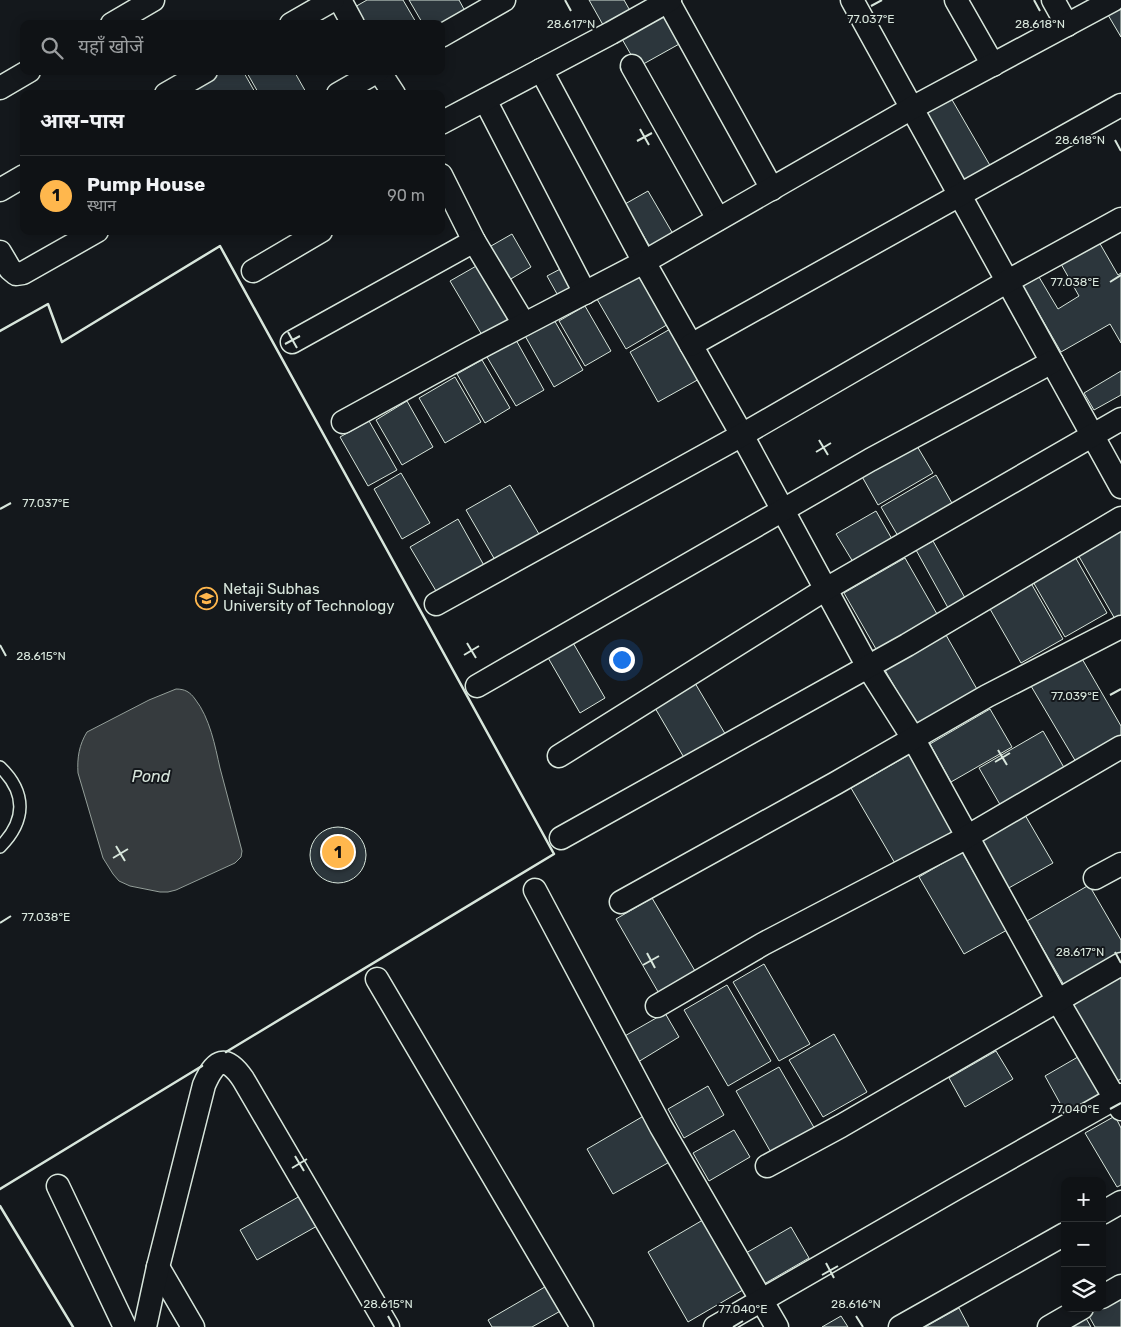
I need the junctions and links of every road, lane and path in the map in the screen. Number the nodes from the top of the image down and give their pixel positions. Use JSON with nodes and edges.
{"nodes":[{"id":1,"x":153,"y":0,"type":"edge"},
{"id":2,"x":333,"y":0,"type":"edge"},
{"id":3,"x":340,"y":0,"type":"edge"},
{"id":4,"x":504,"y":0,"type":"edge"},
{"id":5,"x":852,"y":0,"type":"edge"},
{"id":6,"x":956,"y":0,"type":"edge"},
{"id":7,"x":1053,"y":0,"type":"edge"},
{"id":8,"x":1113,"y":0,"type":"edge"},
{"id":9,"x":669,"y":1,"type":"edge"},
{"id":10,"x":119,"y":20,"type":"edge"},
{"id":11,"x":298,"y":20,"type":"edge"},
{"id":12,"x":351,"y":20,"type":"edge"},
{"id":13,"x":1067,"y":25,"type":"junction"},
{"id":14,"x":445,"y":34,"type":"edge"},
{"id":15,"x":993,"y":65,"type":"junction"},
{"id":16,"x":632,"y":66,"type":"dead end"},
{"id":17,"x":541,"y":70,"type":"junction"},
{"id":18,"x":22,"y":75,"type":"edge"},
{"id":19,"x":199,"y":75,"type":"edge"},
{"id":20,"x":372,"y":75,"type":"edge"},
{"id":21,"x":382,"y":75,"type":"edge"},
{"id":22,"x":0,"y":88,"type":"edge"},
{"id":23,"x":173,"y":90,"type":"edge"},
{"id":24,"x":345,"y":90,"type":"edge"},
{"id":25,"x":391,"y":90,"type":"edge"},
{"id":26,"x":484,"y":100,"type":"junction"},
{"id":27,"x":1121,"y":105,"type":"edge"},
{"id":28,"x":912,"y":108,"type":"junction"},
{"id":29,"x":445,"y":121,"type":"edge"},
{"id":30,"x":20,"y":178,"type":"edge"},
{"id":31,"x":445,"y":183,"type":"edge"},
{"id":32,"x":772,"y":189,"type":"junction"},
{"id":33,"x":0,"y":190,"type":"edge"},
{"id":34,"x":960,"y":195,"type":"junction"},
{"id":35,"x":718,"y":219,"type":"junction"},
{"id":36,"x":1121,"y":219,"type":"edge"},
{"id":37,"x":90,"y":235,"type":"edge"},
{"id":38,"x":314,"y":235,"type":"edge"},
{"id":39,"x":474,"y":241,"type":"junction"},
{"id":40,"x":0,"y":252,"type":"edge"},
{"id":41,"x":644,"y":262,"type":"junction"},
{"id":42,"x":253,"y":271,"type":"dead end"},
{"id":43,"x":1008,"y":281,"type":"junction"},
{"id":44,"x":586,"y":293,"type":"junction"},
{"id":45,"x":524,"y":324,"type":"junction"},
{"id":46,"x":292,"y":342,"type":"dead end"},
{"id":47,"x":691,"y":345,"type":"junction"},
{"id":48,"x":1052,"y":362,"type":"junction"},
{"id":49,"x":1121,"y":419,"type":"edge"},
{"id":50,"x":343,"y":422,"type":"dead end"},
{"id":51,"x":742,"y":434,"type":"junction"},
{"id":52,"x":1093,"y":436,"type":"junction"},
{"id":53,"x":1121,"y":487,"type":"edge"},
{"id":54,"x":783,"y":511,"type":"junction"},
{"id":55,"x":1121,"y":518,"type":"edge"},
{"id":56,"x":826,"y":589,"type":"junction"},
{"id":57,"x":436,"y":604,"type":"dead end"},
{"id":58,"x":1121,"y":627,"type":"edge"},
{"id":59,"x":868,"y":667,"type":"junction"},
{"id":60,"x":477,"y":686,"type":"dead end"},
{"id":61,"x":913,"y":738,"type":"junction"},
{"id":62,"x":1121,"y":747,"type":"edge"},
{"id":63,"x":559,"y":756,"type":"dead end"},
{"id":64,"x":0,"y":767,"type":"edge"},
{"id":65,"x":967,"y":837,"type":"junction"},
{"id":66,"x":562,"y":838,"type":"dead end"},
{"id":67,"x":0,"y":847,"type":"edge"},
{"id":68,"x":1121,"y":864,"type":"edge"},
{"id":69,"x":1095,"y":878,"type":"dead end"},
{"id":70,"x":535,"y":890,"type":"dead end"},
{"id":71,"x":621,"y":902,"type":"dead end"},
{"id":72,"x":1121,"y":964,"type":"edge"},
{"id":73,"x":377,"y":979,"type":"dead end"},
{"id":74,"x":1058,"y":1000,"type":"junction"},
{"id":75,"x":657,"y":1006,"type":"dead end"},
{"id":76,"x":1119,"y":1101,"type":"edge"},
{"id":77,"x":767,"y":1166,"type":"dead end"},
{"id":78,"x":58,"y":1186,"type":"dead end"},
{"id":79,"x":1121,"y":1202,"type":"edge"},
{"id":80,"x":1106,"y":1210,"type":"edge"},
{"id":81,"x":1061,"y":1236,"type":"edge"},
{"id":82,"x":158,"y":1267,"type":"junction"},
{"id":83,"x":1121,"y":1286,"type":"edge"},
{"id":84,"x":1106,"y":1295,"type":"edge"},
{"id":85,"x":761,"y":1301,"type":"junction"},
{"id":86,"x":1075,"y":1312,"type":"edge"},
{"id":87,"x":125,"y":1327,"type":"edge"},
{"id":88,"x":145,"y":1327,"type":"edge"},
{"id":89,"x":193,"y":1327,"type":"edge"},
{"id":90,"x":388,"y":1327,"type":"edge"},
{"id":91,"x":582,"y":1327,"type":"edge"},
{"id":92,"x":715,"y":1327,"type":"edge"},
{"id":93,"x":777,"y":1327,"type":"edge"},
{"id":94,"x":900,"y":1327,"type":"edge"},
{"id":95,"x":1049,"y":1327,"type":"edge"}],
"edges":[{"from":1,"to":10,"type":"street"},
{"from":2,"to":11,"type":"street"},
{"from":3,"to":12,"type":"street"},
{"from":4,"to":14,"type":"street"},
{"from":5,"to":28,"type":"street"},
{"from":6,"to":15,"type":"street"},
{"from":7,"to":13,"type":"street"},
{"from":8,"to":13,"type":"street"},
{"from":9,"to":17,"type":"street"},
{"from":9,"to":32,"type":"street"},
{"from":13,"to":15,"type":"street"},
{"from":15,"to":28,"type":"street"},
{"from":16,"to":35,"type":"street"},
{"from":17,"to":26,"type":"street"},
{"from":17,"to":41,"type":"street"},
{"from":18,"to":22,"type":"street"},
{"from":19,"to":23,"type":"street"},
{"from":20,"to":24,"type":"street"},
{"from":21,"to":25,"type":"street"},
{"from":26,"to":29,"type":"street"},
{"from":26,"to":44,"type":"street"},
{"from":27,"to":34,"type":"street"},
{"from":28,"to":32,"type":"street"},
{"from":28,"to":34,"type":"street"},
{"from":30,"to":33,"type":"street"},
{"from":31,"to":39,"type":"street"},
{"from":32,"to":35,"type":"street"},
{"from":34,"to":43,"type":"street"},
{"from":34,"to":47,"type":"street"},
{"from":35,"to":41,"type":"street"},
{"from":36,"to":43,"type":"street"},
{"from":37,"to":40,"type":"street"},
{"from":38,"to":42,"type":"street"},
{"from":39,"to":45,"type":"street"},
{"from":39,"to":46,"type":"street"},
{"from":41,"to":44,"type":"street"},
{"from":41,"to":47,"type":"street"},
{"from":43,"to":48,"type":"street"},
{"from":43,"to":51,"type":"street"},
{"from":44,"to":45,"type":"street"},
{"from":45,"to":50,"type":"street"},
{"from":47,"to":51,"type":"street"},
{"from":48,"to":52,"type":"street"},
{"from":48,"to":54,"type":"street"},
{"from":49,"to":52,"type":"street"},
{"from":51,"to":54,"type":"street"},
{"from":51,"to":57,"type":"street"},
{"from":52,"to":53,"type":"street"},
{"from":52,"to":56,"type":"street"},
{"from":54,"to":56,"type":"street"},
{"from":54,"to":60,"type":"street"},
{"from":55,"to":59,"type":"street"},
{"from":56,"to":59,"type":"street"},
{"from":56,"to":63,"type":"street"},
{"from":58,"to":61,"type":"street"},
{"from":59,"to":61,"type":"street"},
{"from":59,"to":66,"type":"street"},
{"from":61,"to":65,"type":"street"},
{"from":61,"to":71,"type":"street"},
{"from":62,"to":65,"type":"street"},
{"from":64,"to":67,"type":"lane"},
{"from":65,"to":74,"type":"street"},
{"from":65,"to":75,"type":"street"},
{"from":68,"to":69,"type":"street"},
{"from":70,"to":85,"type":"street"},
{"from":72,"to":74,"type":"street"},
{"from":73,"to":91,"type":"street"},
{"from":74,"to":76,"type":"street"},
{"from":74,"to":77,"type":"street"},
{"from":76,"to":85,"type":"street"},
{"from":78,"to":87,"type":"street"},
{"from":79,"to":80,"type":"street"},
{"from":81,"to":94,"type":"street"},
{"from":82,"to":88,"type":"street"},
{"from":82,"to":89,"type":"street"},
{"from":82,"to":90,"type":"street"},
{"from":83,"to":84,"type":"street"},
{"from":85,"to":92,"type":"street"},
{"from":85,"to":93,"type":"street"},
{"from":86,"to":95,"type":"street"}]}
